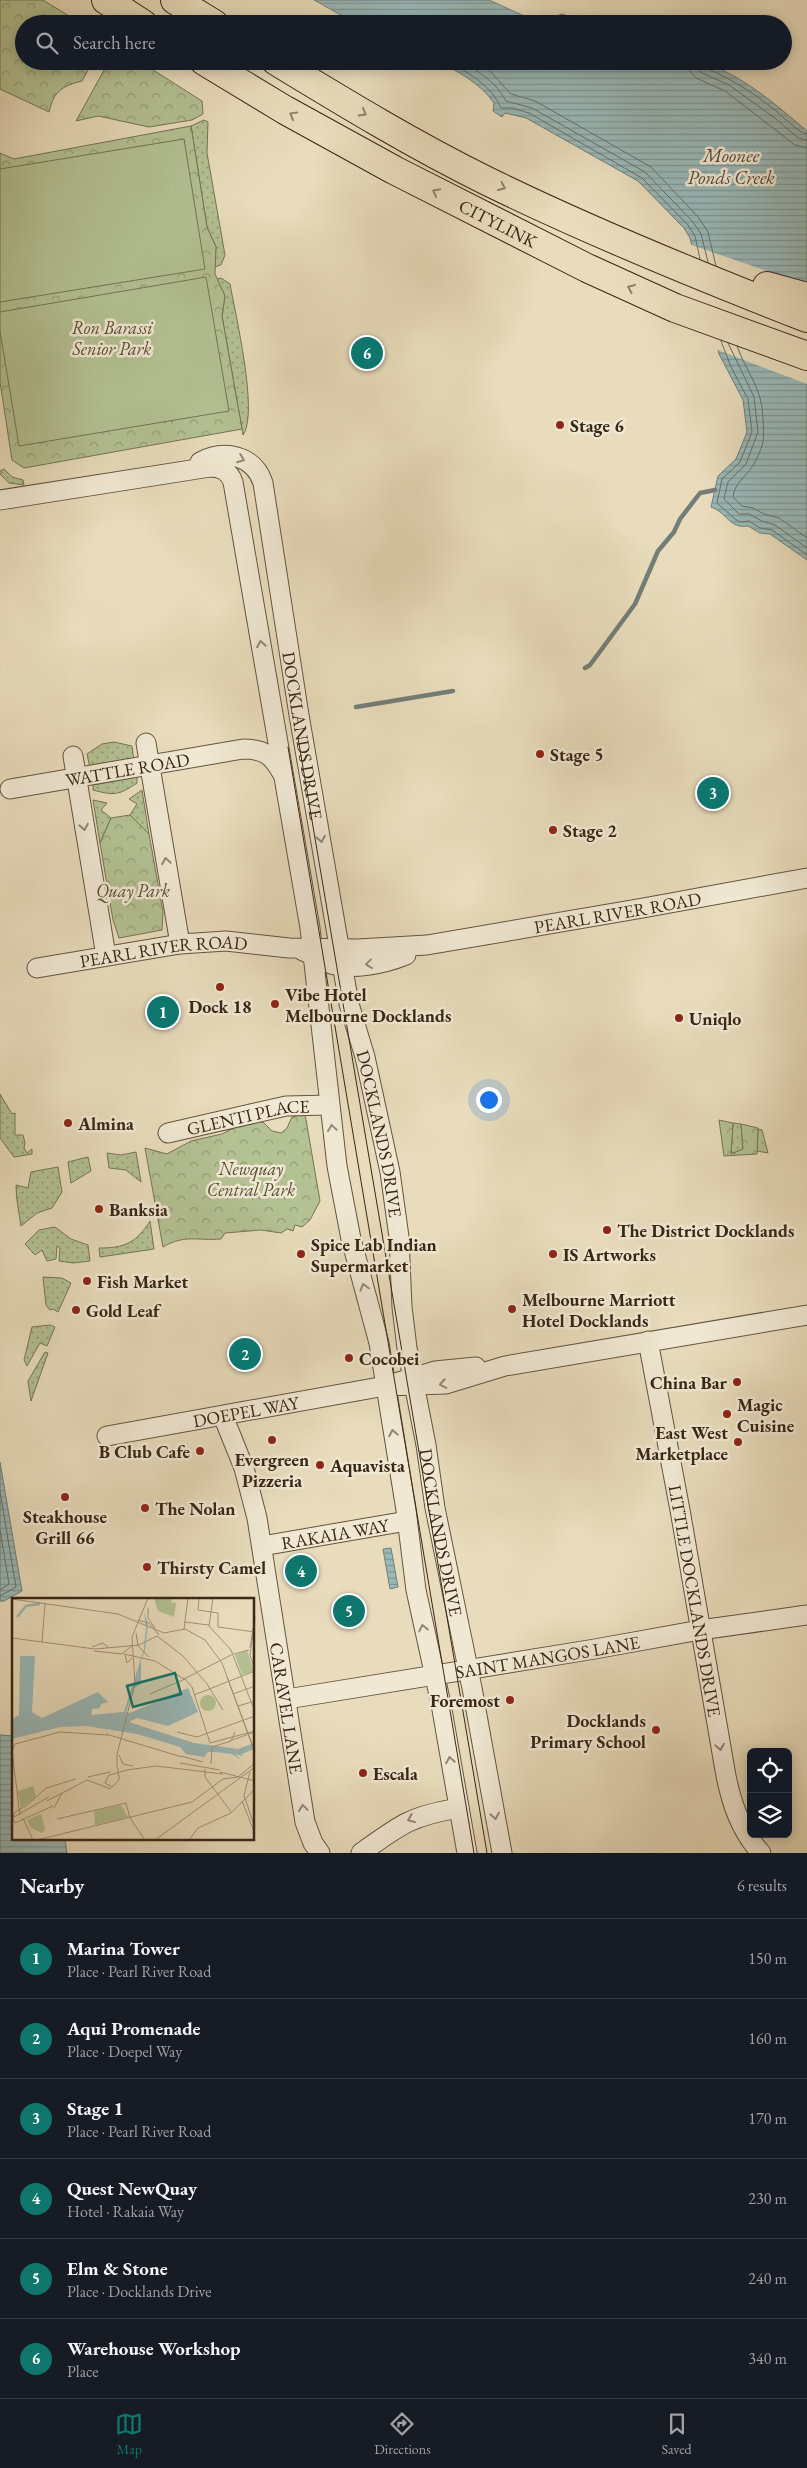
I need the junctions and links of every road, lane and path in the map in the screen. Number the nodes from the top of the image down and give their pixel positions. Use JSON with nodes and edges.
{"nodes":[{"id":1,"x":106,"y":0,"type":"edge"},
{"id":2,"x":175,"y":0,"type":"edge"},
{"id":3,"x":129,"y":15,"type":"edge"},
{"id":4,"x":199,"y":15,"type":"edge"},
{"id":5,"x":219,"y":70,"type":"edge"},
{"id":6,"x":291,"y":70,"type":"edge"},
{"id":7,"x":629,"y":244,"type":"junction"},
{"id":8,"x":807,"y":297,"type":"edge"},
{"id":9,"x":675,"y":308,"type":"junction"},
{"id":10,"x":807,"y":318,"type":"edge"},
{"id":11,"x":807,"y":356,"type":"edge"},
{"id":12,"x":807,"y":371,"type":"edge"},
{"id":13,"x":178,"y":471,"type":"junction"},
{"id":14,"x":261,"y":478,"type":"junction"},
{"id":15,"x":233,"y":482,"type":"junction"},
{"id":16,"x":0,"y":485,"type":"edge"},
{"id":17,"x":36,"y":495,"type":"junction"},
{"id":18,"x":0,"y":500,"type":"edge"},
{"id":19,"x":271,"y":537,"type":"junction"},
{"id":20,"x":245,"y":542,"type":"junction"},
{"id":21,"x":296,"y":695,"type":"junction"},
{"id":22,"x":271,"y":704,"type":"junction"},
{"id":23,"x":146,"y":743,"type":"dead end"},
{"id":24,"x":243,"y":749,"type":"junction"},
{"id":25,"x":73,"y":756,"type":"dead end"},
{"id":26,"x":150,"y":766,"type":"junction"},
{"id":27,"x":285,"y":778,"type":"junction"},
{"id":28,"x":76,"y":779,"type":"junction"},
{"id":29,"x":10,"y":789,"type":"dead end"},
{"id":30,"x":807,"y":878,"type":"edge"},
{"id":31,"x":180,"y":944,"type":"junction"},
{"id":32,"x":312,"y":952,"type":"junction"},
{"id":33,"x":106,"y":956,"type":"junction"},
{"id":34,"x":342,"y":957,"type":"junction"},
{"id":35,"x":37,"y":968,"type":"dead end"},
{"id":36,"x":329,"y":1105,"type":"junction"},
{"id":37,"x":168,"y":1133,"type":"dead end"},
{"id":38,"x":807,"y":1315,"type":"edge"},
{"id":39,"x":648,"y":1341,"type":"junction"},
{"id":40,"x":413,"y":1381,"type":"junction"},
{"id":41,"x":385,"y":1386,"type":"junction"},
{"id":42,"x":223,"y":1416,"type":"junction"},
{"id":43,"x":107,"y":1436,"type":"dead end"},
{"id":44,"x":407,"y":1521,"type":"junction"},
{"id":45,"x":262,"y":1546,"type":"junction"},
{"id":46,"x":807,"y":1615,"type":"edge"},
{"id":47,"x":700,"y":1630,"type":"junction"},
{"id":48,"x":468,"y":1670,"type":"junction"},
{"id":49,"x":434,"y":1676,"type":"junction"},
{"id":50,"x":287,"y":1699,"type":"junction"},
{"id":51,"x":459,"y":1808,"type":"junction"},
{"id":52,"x":320,"y":1853,"type":"edge"},
{"id":53,"x":361,"y":1853,"type":"edge"},
{"id":54,"x":467,"y":1853,"type":"edge"},
{"id":55,"x":502,"y":1853,"type":"edge"},
{"id":56,"x":762,"y":1853,"type":"edge"}],
"edges":[{"from":1,"to":3,"type":"highway"},
{"from":2,"to":4,"type":"highway"},
{"from":9,"to":5,"type":"highway","name":"CITYLINK","one_way":true},
{"from":6,"to":7,"type":"highway","name":"CITYLINK","one_way":true},
{"from":7,"to":8,"type":"highway"},
{"from":7,"to":10,"type":"highway","name":"CITYLINK"},
{"from":9,"to":11,"type":"highway","name":"CITYLINK"},
{"from":9,"to":12,"type":"highway"},
{"from":13,"to":14,"type":"street","one_way":true},
{"from":13,"to":15,"type":"street"},
{"from":13,"to":17,"type":"street"},
{"from":14,"to":15,"type":"street"},
{"from":14,"to":19,"type":"street","name":"DOCKLANDS DRIVE"},
{"from":15,"to":20,"type":"street","name":"DOCKLANDS DRIVE"},
{"from":16,"to":17,"type":"street"},
{"from":17,"to":18,"type":"street"},
{"from":19,"to":20,"type":"street"},
{"from":19,"to":21,"type":"street","name":"DOCKLANDS DRIVE"},
{"from":22,"to":20,"type":"street","name":"DOCKLANDS DRIVE","one_way":true},
{"from":21,"to":22,"type":"street"},
{"from":21,"to":34,"type":"street","name":"DOCKLANDS DRIVE","one_way":true},
{"from":22,"to":24,"type":"street","name":"WATTLE ROAD"},
{"from":22,"to":27,"type":"street","name":"DOCKLANDS DRIVE"},
{"from":23,"to":26,"type":"street"},
{"from":24,"to":26,"type":"street","name":"WATTLE ROAD"},
{"from":24,"to":27,"type":"street","name":"WATTLE ROAD"},
{"from":25,"to":28,"type":"street"},
{"from":26,"to":28,"type":"street","name":"WATTLE ROAD"},
{"from":31,"to":26,"type":"street","one_way":true},
{"from":27,"to":32,"type":"street","name":"DOCKLANDS DRIVE"},
{"from":28,"to":29,"type":"street","name":"WATTLE ROAD"},
{"from":28,"to":33,"type":"street","one_way":true},
{"from":30,"to":34,"type":"street","name":"PEARL RIVER ROAD"},
{"from":31,"to":32,"type":"street","name":"PEARL RIVER ROAD"},
{"from":31,"to":33,"type":"street","name":"PEARL RIVER ROAD"},
{"from":32,"to":34,"type":"street","name":"PEARL RIVER ROAD"},
{"from":32,"to":36,"type":"street","name":"DOCKLANDS DRIVE"},
{"from":33,"to":35,"type":"street","name":"PEARL RIVER ROAD"},
{"from":34,"to":40,"type":"street","name":"DOCKLANDS DRIVE"},
{"from":36,"to":37,"type":"street","name":"GLENTI PLACE"},
{"from":41,"to":36,"type":"street","name":"DOCKLANDS DRIVE","one_way":true},
{"from":38,"to":39,"type":"street","name":"DOEPEL WAY"},
{"from":39,"to":40,"type":"street","name":"DOEPEL WAY"},
{"from":39,"to":47,"type":"street","name":"LITTLE DOCKLANDS DRIVE"},
{"from":40,"to":41,"type":"street","name":"DOEPEL WAY"},
{"from":40,"to":48,"type":"street","name":"DOCKLANDS DRIVE"},
{"from":41,"to":42,"type":"street","name":"DOEPEL WAY"},
{"from":44,"to":41,"type":"street","name":"DOCKLANDS DRIVE","one_way":true},
{"from":42,"to":43,"type":"street","name":"DOEPEL WAY"},
{"from":42,"to":45,"type":"street","name":"CARAVEL LANE"},
{"from":44,"to":45,"type":"street","name":"RAKAIA WAY"},
{"from":49,"to":44,"type":"street","name":"DOCKLANDS DRIVE","one_way":true},
{"from":45,"to":50,"type":"street","name":"CARAVEL LANE"},
{"from":46,"to":47,"type":"street","name":"SAINT MANGOS LANE"},
{"from":47,"to":48,"type":"street","name":"SAINT MANGOS LANE"},
{"from":47,"to":56,"type":"street","name":"LITTLE DOCKLANDS DRIVE","one_way":true},
{"from":48,"to":49,"type":"street","name":"SAINT MANGOS LANE"},
{"from":48,"to":55,"type":"street","name":"DOCKLANDS DRIVE","one_way":true},
{"from":49,"to":50,"type":"street","name":"SAINT MANGOS LANE"},
{"from":51,"to":49,"type":"street","name":"DOCKLANDS DRIVE","one_way":true},
{"from":52,"to":50,"type":"street","name":"CARAVEL LANE","one_way":true},
{"from":51,"to":53,"type":"street","one_way":true},
{"from":51,"to":54,"type":"street","name":"DOCKLANDS DRIVE"}]}
